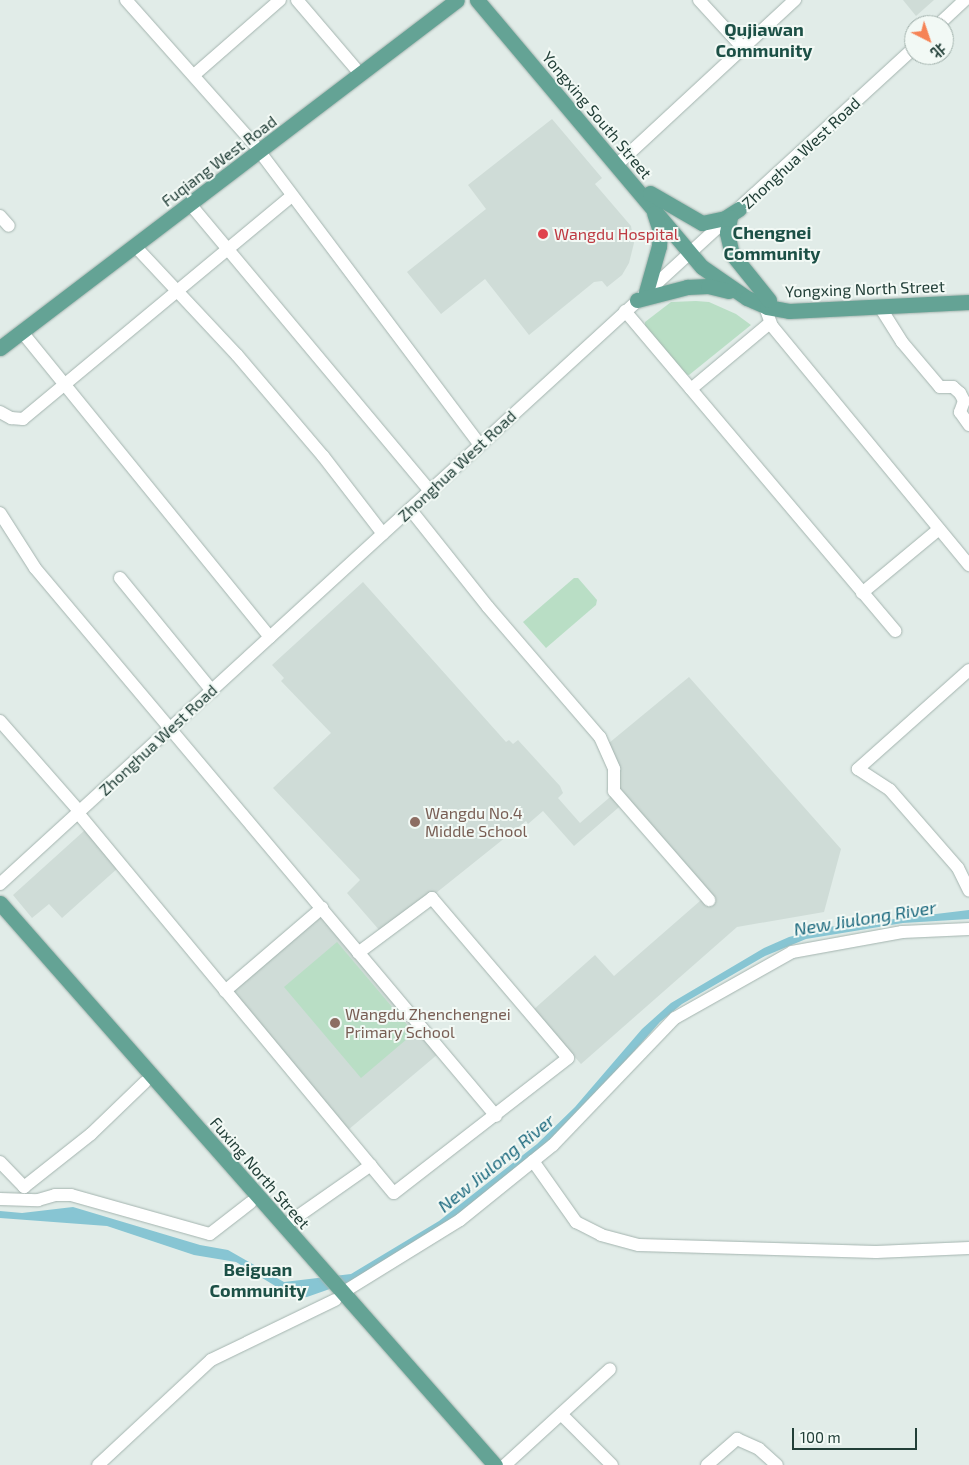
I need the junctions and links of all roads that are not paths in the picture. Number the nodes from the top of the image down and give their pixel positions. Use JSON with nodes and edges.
{"nodes":[{"id":1,"x":126,"y":0,"type":"edge"},
{"id":2,"x":280,"y":0,"type":"edge"},
{"id":3,"x":297,"y":0,"type":"edge"},
{"id":4,"x":442,"y":0,"type":"edge"},
{"id":5,"x":457,"y":0,"type":"edge"},
{"id":6,"x":477,"y":0,"type":"edge"},
{"id":7,"x":487,"y":0,"type":"edge"},
{"id":8,"x":698,"y":0,"type":"edge"},
{"id":9,"x":795,"y":0,"type":"edge"},
{"id":10,"x":965,"y":0,"type":"edge"},
{"id":11,"x":949,"y":15,"type":"edge"},
{"id":12,"x":743,"y":48,"type":"junction"},
{"id":13,"x":904,"y":57,"type":"edge"},
{"id":14,"x":355,"y":68,"type":"junction"},
{"id":15,"x":194,"y":75,"type":"junction"},
{"id":16,"x":257,"y":148,"type":"junction"},
{"id":17,"x":622,"y":160,"type":"junction"},
{"id":18,"x":292,"y":196,"type":"junction"},
{"id":19,"x":651,"y":200,"type":"junction"},
{"id":20,"x":190,"y":204,"type":"junction"},
{"id":21,"x":735,"y":213,"type":"junction"},
{"id":22,"x":0,"y":216,"type":"edge"},
{"id":23,"x":9,"y":226,"type":"dead end"},
{"id":24,"x":135,"y":246,"type":"junction"},
{"id":25,"x":230,"y":248,"type":"junction"},
{"id":26,"x":693,"y":250,"type":"junction"},
{"id":27,"x":178,"y":292,"type":"junction"},
{"id":28,"x":969,"y":294,"type":"edge"},
{"id":29,"x":642,"y":296,"type":"junction"},
{"id":30,"x":747,"y":298,"type":"junction"},
{"id":31,"x":969,"y":302,"type":"edge"},
{"id":32,"x":767,"y":303,"type":"junction"},
{"id":33,"x":880,"y":307,"type":"junction"},
{"id":34,"x":625,"y":311,"type":"junction"},
{"id":35,"x":770,"y":323,"type":"junction"},
{"id":36,"x":22,"y":332,"type":"junction"},
{"id":37,"x":0,"y":337,"type":"edge"},
{"id":38,"x":0,"y":348,"type":"edge"},
{"id":39,"x":64,"y":386,"type":"junction"},
{"id":40,"x":691,"y":389,"type":"junction"},
{"id":41,"x":0,"y":412,"type":"edge"},
{"id":42,"x":969,"y":425,"type":"edge"},
{"id":43,"x":480,"y":445,"type":"junction"},
{"id":44,"x":430,"y":491,"type":"junction"},
{"id":45,"x":410,"y":509,"type":"junction"},
{"id":46,"x":0,"y":513,"type":"edge"},
{"id":47,"x":939,"y":528,"type":"junction"},
{"id":48,"x":383,"y":534,"type":"junction"},
{"id":49,"x":969,"y":565,"type":"edge"},
{"id":50,"x":120,"y":578,"type":"dead end"},
{"id":51,"x":862,"y":593,"type":"junction"},
{"id":52,"x":895,"y":631,"type":"dead end"},
{"id":53,"x":270,"y":637,"type":"junction"},
{"id":54,"x":969,"y":670,"type":"edge"},
{"id":55,"x":212,"y":691,"type":"junction"},
{"id":56,"x":0,"y":721,"type":"edge"},
{"id":57,"x":172,"y":728,"type":"junction"},
{"id":58,"x":79,"y":813,"type":"junction"},
{"id":59,"x":0,"y":884,"type":"edge"},
{"id":60,"x":969,"y":891,"type":"edge"},
{"id":61,"x":709,"y":900,"type":"dead end"},
{"id":62,"x":0,"y":903,"type":"edge"},
{"id":63,"x":322,"y":908,"type":"junction"},
{"id":64,"x":0,"y":918,"type":"edge"},
{"id":65,"x":969,"y":929,"type":"edge"},
{"id":66,"x":358,"y":953,"type":"junction"},
{"id":67,"x":225,"y":991,"type":"junction"},
{"id":68,"x":145,"y":1082,"type":"junction"},
{"id":69,"x":496,"y":1116,"type":"junction"},
{"id":70,"x":533,"y":1161,"type":"junction"},
{"id":71,"x":0,"y":1162,"type":"edge"},
{"id":72,"x":371,"y":1165,"type":"junction"},
{"id":73,"x":0,"y":1199,"type":"edge"},
{"id":74,"x":250,"y":1203,"type":"junction"},
{"id":75,"x":284,"y":1226,"type":"junction"},
{"id":76,"x":969,"y":1248,"type":"edge"},
{"id":77,"x":320,"y":1274,"type":"junction"},
{"id":78,"x":337,"y":1295,"type":"junction"},
{"id":79,"x":610,"y":1369,"type":"dead end"},
{"id":80,"x":561,"y":1414,"type":"junction"},
{"id":81,"x":98,"y":1465,"type":"edge"},
{"id":82,"x":482,"y":1465,"type":"edge"},
{"id":83,"x":495,"y":1465,"type":"edge"},
{"id":84,"x":505,"y":1465,"type":"edge"},
{"id":85,"x":612,"y":1465,"type":"edge"},
{"id":86,"x":707,"y":1465,"type":"edge"},
{"id":87,"x":778,"y":1465,"type":"edge"}],
"edges":[{"from":1,"to":15,"type":"street"},
{"from":2,"to":15,"type":"street"},
{"from":3,"to":14,"type":"street"},
{"from":4,"to":14,"type":"main road","name":"Fuqiang West Road"},
{"from":5,"to":16,"type":"main road","name":"Fuqiang West Road"},
{"from":6,"to":19,"type":"main road","name":"Yongxing South Street"},
{"from":7,"to":17,"type":"main road","name":"Yongxing South Street"},
{"from":8,"to":12,"type":"street"},
{"from":9,"to":12,"type":"street"},
{"from":10,"to":11,"type":"street"},
{"from":12,"to":17,"type":"street"},
{"from":13,"to":21,"type":"street","name":"Zhonghua West Road"},
{"from":14,"to":16,"type":"main road","name":"Fuqiang West Road"},
{"from":15,"to":16,"type":"street"},
{"from":16,"to":18,"type":"street"},
{"from":16,"to":20,"type":"main road","name":"Fuqiang West Road"},
{"from":16,"to":37,"type":"main road","name":"Fuqiang West Road"},
{"from":17,"to":19,"type":"main road","name":"Yongxing South Street"},
{"from":18,"to":25,"type":"street"},
{"from":18,"to":43,"type":"street"},
{"from":19,"to":21,"type":"main road"},
{"from":19,"to":26,"type":"main road","name":"Yongxing South Street"},
{"from":19,"to":29,"type":"main road"},
{"from":20,"to":24,"type":"main road","name":"Fuqiang West Road"},
{"from":20,"to":25,"type":"street"},
{"from":21,"to":26,"type":"street","name":"Zhonghua West Road"},
{"from":21,"to":32,"type":"main road"},
{"from":22,"to":23,"type":"street"},
{"from":24,"to":27,"type":"street"},
{"from":24,"to":36,"type":"main road","name":"Fuqiang West Road"},
{"from":25,"to":27,"type":"street"},
{"from":25,"to":44,"type":"street"},
{"from":26,"to":29,"type":"street","name":"Zhonghua West Road"},
{"from":26,"to":30,"type":"main road","name":"Yongxing North Street"},
{"from":26,"to":32,"type":"main road","name":"Yongxing North Street"},
{"from":27,"to":39,"type":"street"},
{"from":27,"to":48,"type":"street"},
{"from":28,"to":32,"type":"main road","name":"Yongxing North Street"},
{"from":29,"to":30,"type":"main road"},
{"from":29,"to":34,"type":"street","name":"Zhonghua West Road"},
{"from":30,"to":32,"type":"main road","name":"Yongxing North Street"},
{"from":31,"to":33,"type":"main road","name":"Yongxing North Street"},
{"from":32,"to":33,"type":"main road","name":"Yongxing North Street"},
{"from":32,"to":35,"type":"street"},
{"from":33,"to":42,"type":"street"},
{"from":34,"to":40,"type":"street"},
{"from":34,"to":43,"type":"street","name":"Zhonghua West Road"},
{"from":35,"to":40,"type":"street"},
{"from":35,"to":47,"type":"street"},
{"from":36,"to":38,"type":"main road","name":"Fuqiang West Road"},
{"from":36,"to":39,"type":"street"},
{"from":39,"to":41,"type":"street"},
{"from":39,"to":53,"type":"street"},
{"from":40,"to":51,"type":"street"},
{"from":43,"to":44,"type":"street","name":"Zhonghua West Road"},
{"from":44,"to":45,"type":"street","name":"Zhonghua West Road"},
{"from":45,"to":48,"type":"street","name":"Zhonghua West Road"},
{"from":45,"to":61,"type":"street"},
{"from":46,"to":57,"type":"street"},
{"from":47,"to":49,"type":"street"},
{"from":47,"to":51,"type":"street"},
{"from":48,"to":53,"type":"street","name":"Zhonghua West Road"},
{"from":50,"to":55,"type":"street"},
{"from":51,"to":52,"type":"street"},
{"from":53,"to":55,"type":"street","name":"Zhonghua West Road"},
{"from":54,"to":60,"type":"street"},
{"from":55,"to":57,"type":"street","name":"Zhonghua West Road"},
{"from":56,"to":58,"type":"street"},
{"from":57,"to":58,"type":"street","name":"Zhonghua West Road"},
{"from":57,"to":63,"type":"street"},
{"from":58,"to":59,"type":"street","name":"Zhonghua West Road"},
{"from":58,"to":67,"type":"street"},
{"from":62,"to":75,"type":"main road","name":"Fuxing North Street"},
{"from":63,"to":66,"type":"street"},
{"from":63,"to":67,"type":"street"},
{"from":64,"to":68,"type":"main road","name":"Fuxing North Street"},
{"from":65,"to":70,"type":"street"},
{"from":66,"to":69,"type":"street"},
{"from":66,"to":69,"type":"street"},
{"from":67,"to":72,"type":"street"},
{"from":68,"to":71,"type":"street"},
{"from":68,"to":74,"type":"main road","name":"Fuxing North Street"},
{"from":69,"to":72,"type":"street"},
{"from":70,"to":76,"type":"street"},
{"from":70,"to":78,"type":"street"},
{"from":72,"to":75,"type":"street"},
{"from":73,"to":74,"type":"street"},
{"from":74,"to":77,"type":"main road","name":"Fuxing North Street"},
{"from":75,"to":77,"type":"main road","name":"Fuxing North Street"},
{"from":77,"to":78,"type":"main road","name":"Fuxing North Street"},
{"from":78,"to":81,"type":"street"},
{"from":78,"to":82,"type":"main road","name":"Fuxing North Street"},
{"from":78,"to":83,"type":"main road","name":"Fuxing North Street"},
{"from":79,"to":80,"type":"street"},
{"from":80,"to":84,"type":"street"},
{"from":80,"to":85,"type":"street"},
{"from":86,"to":87,"type":"street"}]}
